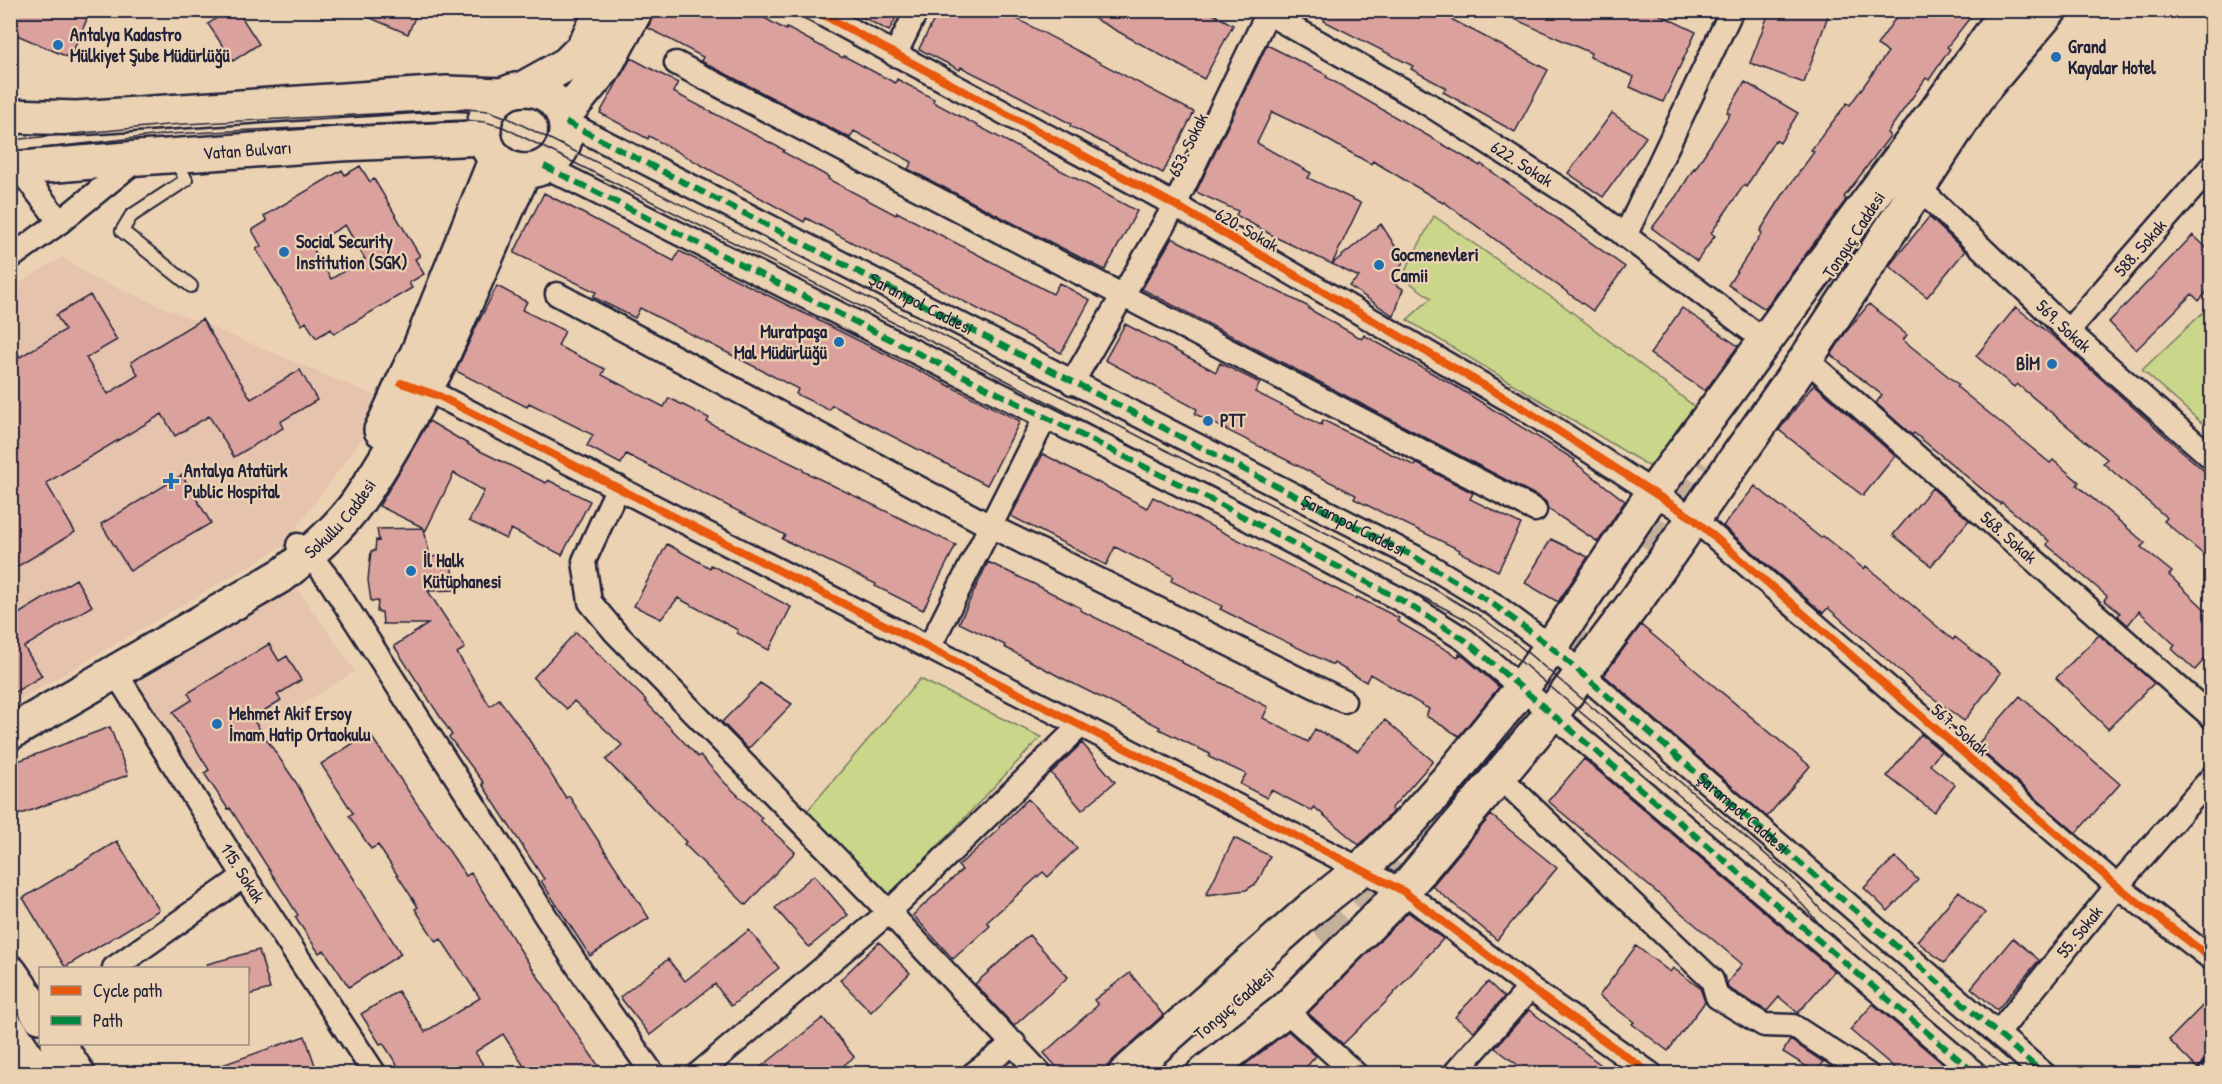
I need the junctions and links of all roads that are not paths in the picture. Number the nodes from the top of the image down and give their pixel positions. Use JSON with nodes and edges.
{"nodes":[{"id":1,"x":603,"y":10,"type":"edge"},
{"id":2,"x":636,"y":10,"type":"edge"},
{"id":3,"x":814,"y":10,"type":"edge"},
{"id":4,"x":917,"y":10,"type":"edge"},
{"id":5,"x":2008,"y":10,"type":"edge"},
{"id":6,"x":2050,"y":10,"type":"edge"},
{"id":7,"x":1266,"y":11,"type":"edge"},
{"id":8,"x":1731,"y":11,"type":"edge"},
{"id":9,"x":895,"y":55,"type":"junction"},
{"id":10,"x":676,"y":63,"type":"dead end"},
{"id":11,"x":513,"y":92,"type":"junction"},
{"id":12,"x":10,"y":116,"type":"edge"},
{"id":13,"x":565,"y":119,"type":"junction"},
{"id":14,"x":1929,"y":119,"type":"junction"},
{"id":15,"x":174,"y":155,"type":"junction"},
{"id":16,"x":138,"y":158,"type":"junction"},
{"id":17,"x":512,"y":158,"type":"junction"},
{"id":18,"x":2211,"y":166,"type":"edge"},
{"id":19,"x":15,"y":170,"type":"edge"},
{"id":20,"x":1906,"y":192,"type":"junction"},
{"id":21,"x":1175,"y":205,"type":"junction"},
{"id":22,"x":60,"y":222,"type":"junction"},
{"id":23,"x":1625,"y":237,"type":"junction"},
{"id":24,"x":10,"y":258,"type":"edge"},
{"id":25,"x":191,"y":286,"type":"dead end"},
{"id":26,"x":557,"y":294,"type":"dead end"},
{"id":27,"x":1124,"y":294,"type":"junction"},
{"id":28,"x":2068,"y":331,"type":"junction"},
{"id":29,"x":1765,"y":341,"type":"junction"},
{"id":30,"x":1806,"y":359,"type":"junction"},
{"id":31,"x":1072,"y":383,"type":"junction"},
{"id":32,"x":413,"y":387,"type":"junction"},
{"id":33,"x":1045,"y":418,"type":"junction"},
{"id":34,"x":2211,"y":458,"type":"edge"},
{"id":35,"x":618,"y":487,"type":"junction"},
{"id":36,"x":1653,"y":494,"type":"junction"},
{"id":37,"x":1535,"y":510,"type":"dead end"},
{"id":38,"x":1694,"y":519,"type":"junction"},
{"id":39,"x":990,"y":526,"type":"junction"},
{"id":40,"x":1645,"y":547,"type":"tunnel mouth"},
{"id":41,"x":302,"y":549,"type":"junction"},
{"id":42,"x":1585,"y":632,"type":"tunnel mouth"},
{"id":43,"x":1551,"y":647,"type":"junction"},
{"id":44,"x":929,"y":648,"type":"junction"},
{"id":45,"x":115,"y":672,"type":"junction"},
{"id":46,"x":1581,"y":673,"type":"junction"},
{"id":47,"x":1522,"y":688,"type":"junction"},
{"id":48,"x":1344,"y":701,"type":"dead end"},
{"id":49,"x":1552,"y":713,"type":"junction"},
{"id":50,"x":10,"y":716,"type":"edge"},
{"id":51,"x":2211,"y":717,"type":"edge"},
{"id":52,"x":1080,"y":726,"type":"junction"},
{"id":53,"x":10,"y":734,"type":"edge"},
{"id":54,"x":1499,"y":776,"type":"junction"},
{"id":55,"x":2211,"y":777,"type":"edge"},
{"id":56,"x":1361,"y":869,"type":"junction"},
{"id":57,"x":244,"y":876,"type":"junction"},
{"id":58,"x":2117,"y":886,"type":"junction"},
{"id":59,"x":1403,"y":891,"type":"junction"},
{"id":60,"x":889,"y":912,"type":"junction"},
{"id":61,"x":1323,"y":935,"type":"junction"},
{"id":62,"x":2211,"y":959,"type":"edge"},
{"id":63,"x":117,"y":967,"type":"edge"},
{"id":64,"x":10,"y":972,"type":"edge"},
{"id":65,"x":1530,"y":988,"type":"junction"},
{"id":66,"x":1285,"y":1010,"type":"junction"},
{"id":67,"x":39,"y":1015,"type":"edge"},
{"id":68,"x":10,"y":1031,"type":"edge"},
{"id":69,"x":1998,"y":1033,"type":"junction"},
{"id":70,"x":1014,"y":1043,"type":"junction"},
{"id":71,"x":59,"y":1045,"type":"edge"},
{"id":72,"x":1965,"y":1070,"type":"edge"},
{"id":73,"x":39,"y":1074,"type":"edge"},
{"id":74,"x":78,"y":1074,"type":"edge"},
{"id":75,"x":375,"y":1074,"type":"edge"},
{"id":76,"x":653,"y":1074,"type":"edge"},
{"id":77,"x":698,"y":1074,"type":"edge"},
{"id":78,"x":973,"y":1074,"type":"edge"},
{"id":79,"x":1041,"y":1074,"type":"edge"},
{"id":80,"x":1125,"y":1074,"type":"edge"},
{"id":81,"x":1152,"y":1074,"type":"edge"},
{"id":82,"x":1176,"y":1074,"type":"edge"},
{"id":83,"x":1203,"y":1074,"type":"edge"},
{"id":84,"x":1356,"y":1074,"type":"edge"},
{"id":85,"x":1454,"y":1074,"type":"edge"},
{"id":86,"x":1651,"y":1074,"type":"edge"},
{"id":87,"x":1867,"y":1074,"type":"edge"},
{"id":88,"x":2044,"y":1074,"type":"edge"}],
"edges":[{"from":1,"to":11,"type":"main road"},
{"from":2,"to":13,"type":"main road"},
{"from":3,"to":9,"type":"street","name":"620. Sokak"},
{"from":4,"to":9,"type":"street"},
{"from":5,"to":14,"type":"main road","name":"Tonguç Caddesi"},
{"from":6,"to":20,"type":"main road"},
{"from":7,"to":21,"type":"street","name":"653. Sokak"},
{"from":7,"to":23,"type":"street","name":"622. Sokak"},
{"from":8,"to":23,"type":"street"},
{"from":9,"to":21,"type":"street","name":"620. Sokak"},
{"from":10,"to":27,"type":"street"},
{"from":11,"to":12,"type":"main road"},
{"from":11,"to":13,"type":"main road"},
{"from":11,"to":17,"type":"main road"},
{"from":13,"to":17,"type":"main road"},
{"from":13,"to":31,"type":"street","name":"Şarampol Caddesi"},
{"from":14,"to":20,"type":"main road","name":"Tonguç Caddesi"},
{"from":14,"to":29,"type":"main road"},
{"from":15,"to":16,"type":"main road","name":"Vatan Bulvarı"},
{"from":15,"to":17,"type":"main road","name":"Vatan Bulvarı"},
{"from":15,"to":25,"type":"lane"},
{"from":16,"to":19,"type":"main road","name":"Vatan Bulvarı"},
{"from":16,"to":22,"type":"street"},
{"from":17,"to":32,"type":"main road","name":"Sokullu Caddesi"},
{"from":17,"to":33,"type":"street"},
{"from":18,"to":28,"type":"street","name":"588. Sokak"},
{"from":19,"to":22,"type":"street"},
{"from":20,"to":28,"type":"street","name":"569. Sokak"},
{"from":20,"to":30,"type":"main road"},
{"from":21,"to":27,"type":"street","name":"653. Sokak"},
{"from":21,"to":36,"type":"street","name":"620. Sokak"},
{"from":22,"to":24,"type":"street"},
{"from":23,"to":29,"type":"street","name":"622. Sokak"},
{"from":26,"to":39,"type":"street"},
{"from":27,"to":31,"type":"street","name":"653. Sokak"},
{"from":27,"to":37,"type":"street"},
{"from":28,"to":34,"type":"street","name":"569. Sokak"},
{"from":29,"to":36,"type":"main road"},
{"from":30,"to":38,"type":"main road"},
{"from":30,"to":51,"type":"street","name":"568. Sokak"},
{"from":31,"to":43,"type":"street","name":"Şarampol Caddesi"},
{"from":32,"to":35,"type":"street"},
{"from":32,"to":41,"type":"main road","name":"Sokullu Caddesi"},
{"from":33,"to":39,"type":"street"},
{"from":33,"to":47,"type":"street"},
{"from":35,"to":44,"type":"street"},
{"from":35,"to":60,"type":"street"},
{"from":36,"to":38,"type":"street","name":"620. Sokak"},
{"from":36,"to":43,"type":"main road"},
{"from":38,"to":46,"type":"main road"},
{"from":38,"to":58,"type":"street","name":"567. Sokak"},
{"from":39,"to":44,"type":"street"},
{"from":39,"to":48,"type":"street"},
{"from":40,"to":42,"type":"main road"},
{"from":41,"to":45,"type":"main road","name":"Sokullu Caddesi"},
{"from":41,"to":50,"type":"main road","name":"Sokullu Caddesi"},
{"from":41,"to":76,"type":"street"},
{"from":43,"to":46,"type":"street","name":"Şarampol Caddesi"},
{"from":43,"to":47,"type":"main road"},
{"from":44,"to":52,"type":"street"},
{"from":45,"to":53,"type":"main road","name":"Sokullu Caddesi"},
{"from":45,"to":57,"type":"street","name":"115. Sokak"},
{"from":46,"to":49,"type":"main road"},
{"from":46,"to":69,"type":"street","name":"Şarampol Caddesi"},
{"from":47,"to":49,"type":"street"},
{"from":47,"to":56,"type":"main road"},
{"from":49,"to":54,"type":"main road"},
{"from":49,"to":72,"type":"street"},
{"from":52,"to":56,"type":"street"},
{"from":52,"to":60,"type":"street"},
{"from":54,"to":59,"type":"main road"},
{"from":54,"to":87,"type":"street"},
{"from":55,"to":58,"type":"street","name":"55. Sokak"},
{"from":56,"to":59,"type":"street"},
{"from":56,"to":61,"type":"main road"},
{"from":57,"to":63,"type":"street"},
{"from":57,"to":75,"type":"street","name":"115. Sokak"},
{"from":58,"to":62,"type":"street","name":"567. Sokak"},
{"from":58,"to":69,"type":"street","name":"55. Sokak"},
{"from":59,"to":61,"type":"main road"},
{"from":59,"to":65,"type":"street"},
{"from":60,"to":70,"type":"street"},
{"from":60,"to":77,"type":"street"},
{"from":61,"to":66,"type":"main road"},
{"from":61,"to":80,"type":"main road"},
{"from":61,"to":81,"type":"main road","name":"Tonguç Caddesi"},
{"from":61,"to":82,"type":"main road","name":"Tonguç Caddesi"},
{"from":64,"to":67,"type":"main road"},
{"from":65,"to":85,"type":"street"},
{"from":65,"to":86,"type":"street"},
{"from":66,"to":83,"type":"main road"},
{"from":66,"to":84,"type":"street"},
{"from":68,"to":73,"type":"main road"},
{"from":69,"to":88,"type":"street","name":"Şarampol Caddesi"},
{"from":70,"to":78,"type":"street"},
{"from":70,"to":79,"type":"street"},
{"from":71,"to":74,"type":"main road"}]}
